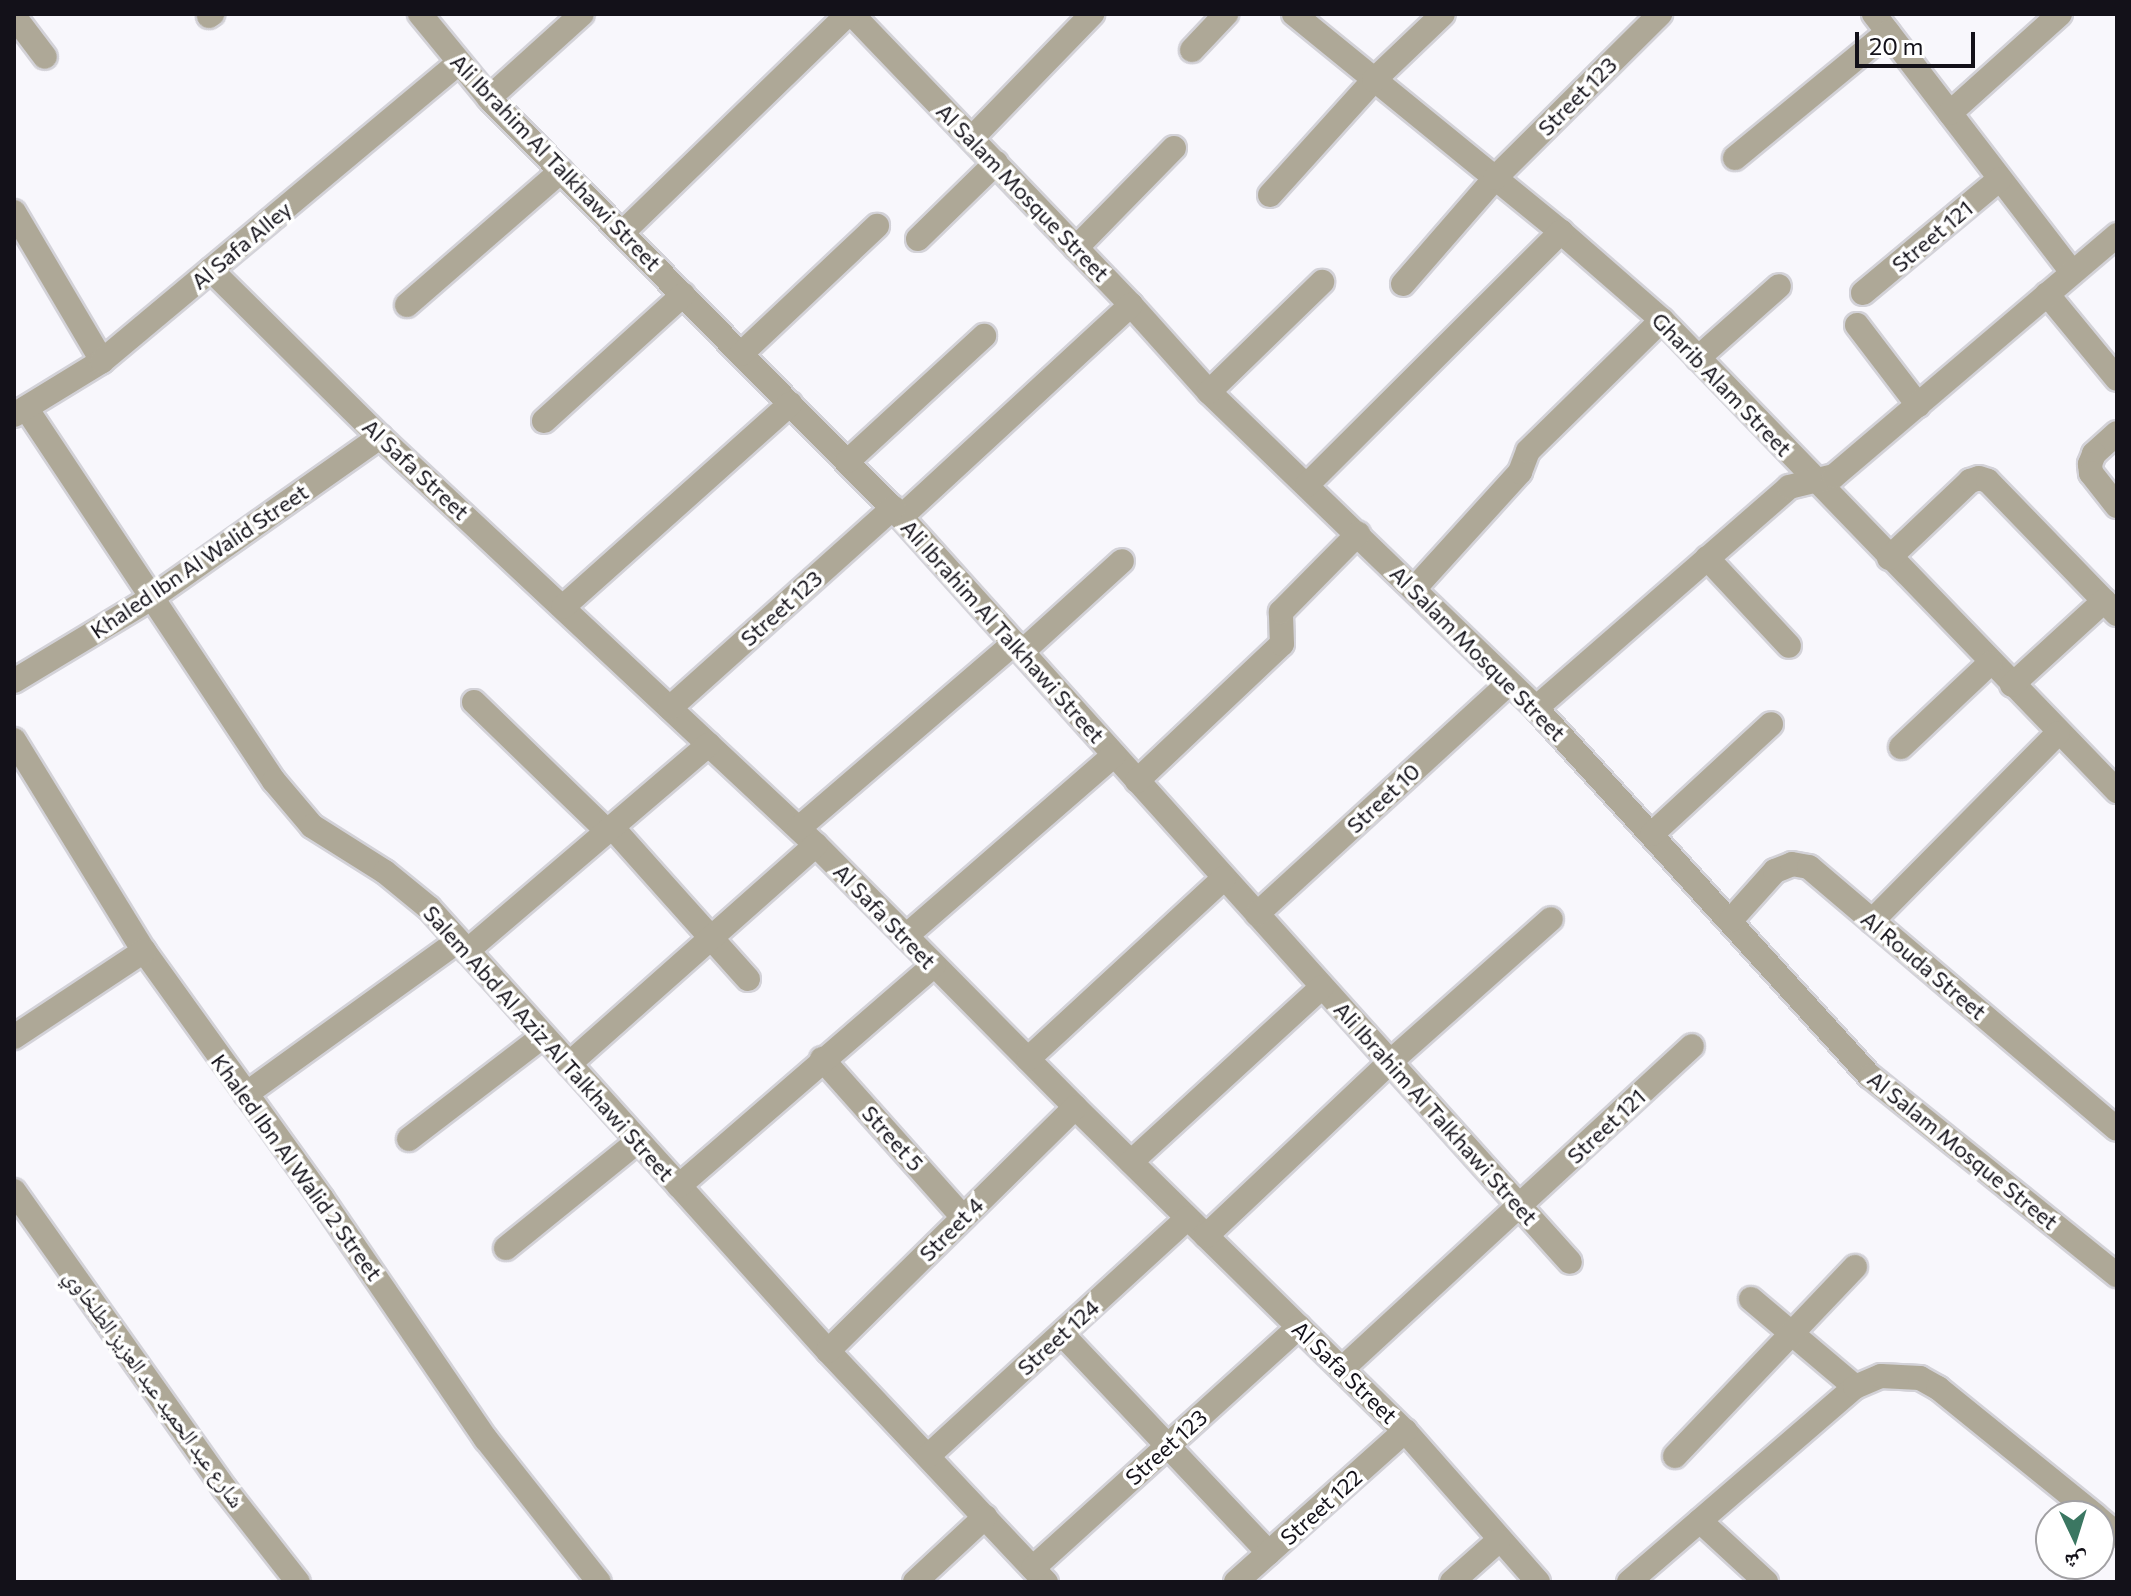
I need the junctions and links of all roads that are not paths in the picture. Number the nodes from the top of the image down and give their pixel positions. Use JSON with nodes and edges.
{"nodes":[{"id":1,"x":420,"y":14,"type":"edge"},
{"id":2,"x":582,"y":14,"type":"edge"},
{"id":3,"x":850,"y":14,"type":"edge"},
{"id":4,"x":1092,"y":14,"type":"edge"},
{"id":5,"x":1226,"y":14,"type":"edge"},
{"id":6,"x":1294,"y":14,"type":"edge"},
{"id":7,"x":1443,"y":14,"type":"edge"},
{"id":8,"x":1660,"y":14,"type":"edge"},
{"id":9,"x":2060,"y":14,"type":"edge"},
{"id":10,"x":14,"y":16,"type":"edge"},
{"id":11,"x":1881,"y":23,"type":"edge"},
{"id":12,"x":1192,"y":50,"type":"dead end"},
{"id":13,"x":45,"y":57,"type":"dead end"},
{"id":14,"x":459,"y":63,"type":"junction"},
{"id":15,"x":1374,"y":80,"type":"junction"},
{"id":16,"x":489,"y":98,"type":"junction"},
{"id":17,"x":1950,"y":113,"type":"junction"},
{"id":18,"x":972,"y":138,"type":"junction"},
{"id":19,"x":1174,"y":148,"type":"dead end"},
{"id":20,"x":1735,"y":158,"type":"dead end"},
{"id":21,"x":996,"y":163,"type":"junction"},
{"id":22,"x":561,"y":171,"type":"junction"},
{"id":23,"x":1495,"y":178,"type":"junction"},
{"id":24,"x":2000,"y":179,"type":"junction"},
{"id":25,"x":1270,"y":195,"type":"dead end"},
{"id":26,"x":14,"y":212,"type":"edge"},
{"id":27,"x":877,"y":226,"type":"dead end"},
{"id":28,"x":1561,"y":232,"type":"junction"},
{"id":29,"x":622,"y":233,"type":"junction"},
{"id":30,"x":2117,"y":235,"type":"edge"},
{"id":31,"x":918,"y":239,"type":"dead end"},
{"id":32,"x":1076,"y":248,"type":"junction"},
{"id":33,"x":211,"y":270,"type":"junction"},
{"id":34,"x":2072,"y":272,"type":"junction"},
{"id":35,"x":1322,"y":282,"type":"dead end"},
{"id":36,"x":1403,"y":284,"type":"dead end"},
{"id":37,"x":1779,"y":286,"type":"dead end"},
{"id":38,"x":1863,"y":293,"type":"dead end"},
{"id":39,"x":2047,"y":294,"type":"junction"},
{"id":40,"x":683,"y":295,"type":"junction"},
{"id":41,"x":407,"y":305,"type":"dead end"},
{"id":42,"x":1131,"y":305,"type":"junction"},
{"id":43,"x":1662,"y":320,"type":"junction"},
{"id":44,"x":1857,"y":325,"type":"dead end"},
{"id":45,"x":984,"y":336,"type":"dead end"},
{"id":46,"x":741,"y":354,"type":"junction"},
{"id":47,"x":1698,"y":358,"type":"junction"},
{"id":48,"x":102,"y":361,"type":"junction"},
{"id":49,"x":2117,"y":379,"type":"edge"},
{"id":50,"x":1209,"y":392,"type":"junction"},
{"id":51,"x":790,"y":404,"type":"junction"},
{"id":52,"x":1918,"y":405,"type":"junction"},
{"id":53,"x":20,"y":412,"type":"edge"},
{"id":54,"x":544,"y":421,"type":"dead end"},
{"id":55,"x":2117,"y":433,"type":"edge"},
{"id":56,"x":380,"y":437,"type":"junction"},
{"id":57,"x":848,"y":461,"type":"junction"},
{"id":58,"x":1817,"y":483,"type":"junction"},
{"id":59,"x":1307,"y":485,"type":"junction"},
{"id":60,"x":2117,"y":506,"type":"edge"},
{"id":61,"x":897,"y":513,"type":"junction"},
{"id":62,"x":1358,"y":534,"type":"junction"},
{"id":63,"x":1707,"y":558,"type":"junction"},
{"id":64,"x":1889,"y":558,"type":"junction"},
{"id":65,"x":1122,"y":561,"type":"dead end"},
{"id":66,"x":1414,"y":589,"type":"junction"},
{"id":67,"x":153,"y":597,"type":"junction"},
{"id":68,"x":563,"y":607,"type":"junction"},
{"id":69,"x":2113,"y":608,"type":"edge"},
{"id":70,"x":1789,"y":646,"type":"dead end"},
{"id":71,"x":1018,"y":648,"type":"junction"},
{"id":72,"x":1990,"y":663,"type":"junction"},
{"id":73,"x":14,"y":681,"type":"edge"},
{"id":74,"x":1509,"y":683,"type":"junction"},
{"id":75,"x":2012,"y":685,"type":"junction"},
{"id":76,"x":474,"y":702,"type":"dead end"},
{"id":77,"x":670,"y":708,"type":"junction"},
{"id":78,"x":1536,"y":708,"type":"junction"},
{"id":79,"x":1771,"y":724,"type":"dead end"},
{"id":80,"x":2058,"y":733,"type":"junction"},
{"id":81,"x":14,"y":740,"type":"edge"},
{"id":82,"x":709,"y":744,"type":"junction"},
{"id":83,"x":1901,"y":747,"type":"dead end"},
{"id":84,"x":1114,"y":755,"type":"junction"},
{"id":85,"x":1137,"y":781,"type":"junction"},
{"id":86,"x":2117,"y":791,"type":"edge"},
{"id":87,"x":609,"y":829,"type":"junction"},
{"id":88,"x":1652,"y":834,"type":"junction"},
{"id":89,"x":807,"y":836,"type":"junction"},
{"id":90,"x":1224,"y":878,"type":"junction"},
{"id":91,"x":1257,"y":914,"type":"junction"},
{"id":92,"x":1551,"y":919,"type":"dead end"},
{"id":93,"x":1731,"y":920,"type":"junction"},
{"id":94,"x":1872,"y":921,"type":"junction"},
{"id":95,"x":906,"y":936,"type":"junction"},
{"id":96,"x":712,"y":937,"type":"junction"},
{"id":97,"x":462,"y":946,"type":"junction"},
{"id":98,"x":144,"y":951,"type":"junction"},
{"id":99,"x":934,"y":965,"type":"junction"},
{"id":100,"x":748,"y":979,"type":"dead end"},
{"id":101,"x":1322,"y":987,"type":"junction"},
{"id":102,"x":543,"y":1036,"type":"junction"},
{"id":103,"x":14,"y":1037,"type":"edge"},
{"id":104,"x":1692,"y":1046,"type":"dead end"},
{"id":105,"x":822,"y":1059,"type":"junction"},
{"id":106,"x":1028,"y":1059,"type":"junction"},
{"id":107,"x":1390,"y":1062,"type":"junction"},
{"id":108,"x":569,"y":1064,"type":"junction"},
{"id":109,"x":246,"y":1094,"type":"junction"},
{"id":110,"x":1075,"y":1107,"type":"junction"},
{"id":111,"x":2117,"y":1129,"type":"edge"},
{"id":112,"x":409,"y":1139,"type":"dead end"},
{"id":113,"x":638,"y":1141,"type":"junction"},
{"id":114,"x":1131,"y":1162,"type":"junction"},
{"id":115,"x":679,"y":1186,"type":"junction"},
{"id":116,"x":14,"y":1191,"type":"edge"},
{"id":117,"x":1520,"y":1207,"type":"junction"},
{"id":118,"x":963,"y":1217,"type":"junction"},
{"id":119,"x":1188,"y":1218,"type":"junction"},
{"id":120,"x":1206,"y":1236,"type":"junction"},
{"id":121,"x":506,"y":1248,"type":"dead end"},
{"id":122,"x":1570,"y":1262,"type":"dead end"},
{"id":123,"x":1855,"y":1267,"type":"dead end"},
{"id":124,"x":2117,"y":1275,"type":"edge"},
{"id":125,"x":1751,"y":1299,"type":"dead end"},
{"id":126,"x":1299,"y":1327,"type":"junction"},
{"id":127,"x":1062,"y":1334,"type":"junction"},
{"id":128,"x":1792,"y":1334,"type":"junction"},
{"id":129,"x":828,"y":1351,"type":"junction"},
{"id":130,"x":1342,"y":1369,"type":"junction"},
{"id":131,"x":1855,"y":1387,"type":"junction"},
{"id":132,"x":1405,"y":1431,"type":"junction"},
{"id":133,"x":1167,"y":1446,"type":"junction"},
{"id":134,"x":928,"y":1456,"type":"junction"},
{"id":135,"x":1675,"y":1456,"type":"dead end"},
{"id":136,"x":2081,"y":1500,"type":"edge"},
{"id":137,"x":985,"y":1517,"type":"junction"},
{"id":138,"x":1700,"y":1521,"type":"junction"},
{"id":139,"x":1498,"y":1541,"type":"junction"},
{"id":140,"x":1269,"y":1553,"type":"junction"},
{"id":141,"x":1040,"y":1575,"type":"edge"},
{"id":142,"x":298,"y":1582,"type":"edge"},
{"id":143,"x":599,"y":1582,"type":"edge"},
{"id":144,"x":915,"y":1582,"type":"edge"},
{"id":145,"x":1236,"y":1582,"type":"edge"},
{"id":146,"x":1452,"y":1582,"type":"edge"},
{"id":147,"x":1538,"y":1582,"type":"edge"},
{"id":148,"x":1629,"y":1582,"type":"edge"},
{"id":149,"x":1766,"y":1582,"type":"edge"}],
"edges":[{"from":1,"to":14,"type":"street","name":"Ali Ibrahim Al Talkhawi Street"},
{"from":2,"to":16,"type":"street"},
{"from":3,"to":18,"type":"street","name":"Al Salam Mosque Street"},
{"from":3,"to":29,"type":"street"},
{"from":4,"to":18,"type":"street"},
{"from":5,"to":12,"type":"street"},
{"from":6,"to":15,"type":"street","name":"Gharib Alam Street"},
{"from":7,"to":15,"type":"street"},
{"from":8,"to":23,"type":"street","name":"Street 123"},
{"from":9,"to":17,"type":"street"},
{"from":10,"to":13,"type":"street"},
{"from":11,"to":17,"type":"street"},
{"from":11,"to":20,"type":"street"},
{"from":14,"to":16,"type":"street","name":"Ali Ibrahim Al Talkhawi Street"},
{"from":14,"to":33,"type":"street","name":"Al Safa Alley"},
{"from":15,"to":23,"type":"street","name":"Gharib Alam Street"},
{"from":15,"to":25,"type":"street"},
{"from":16,"to":22,"type":"street","name":"Ali Ibrahim Al Talkhawi Street"},
{"from":17,"to":24,"type":"street"},
{"from":18,"to":21,"type":"street","name":"Al Salam Mosque Street"},
{"from":19,"to":32,"type":"street"},
{"from":21,"to":31,"type":"street"},
{"from":21,"to":32,"type":"street","name":"Al Salam Mosque Street"},
{"from":22,"to":29,"type":"street","name":"Ali Ibrahim Al Talkhawi Street"},
{"from":22,"to":41,"type":"street"},
{"from":23,"to":28,"type":"street","name":"Gharib Alam Street"},
{"from":23,"to":36,"type":"street","name":"Street 123"},
{"from":24,"to":34,"type":"street"},
{"from":24,"to":38,"type":"street","name":"Street 121"},
{"from":26,"to":48,"type":"street"},
{"from":27,"to":46,"type":"street"},
{"from":28,"to":43,"type":"street","name":"Gharib Alam Street"},
{"from":28,"to":59,"type":"street"},
{"from":29,"to":40,"type":"street","name":"Ali Ibrahim Al Talkhawi Street"},
{"from":30,"to":34,"type":"street"},
{"from":32,"to":42,"type":"street","name":"Al Salam Mosque Street"},
{"from":33,"to":48,"type":"street","name":"Al Safa Alley"},
{"from":33,"to":56,"type":"street","name":"Al Safa Street"},
{"from":34,"to":39,"type":"street"},
{"from":35,"to":50,"type":"street"},
{"from":37,"to":47,"type":"street"},
{"from":39,"to":49,"type":"street"},
{"from":39,"to":52,"type":"street"},
{"from":40,"to":46,"type":"street","name":"Ali Ibrahim Al Talkhawi Street"},
{"from":40,"to":54,"type":"street"},
{"from":42,"to":50,"type":"street","name":"Al Salam Mosque Street"},
{"from":42,"to":61,"type":"street","name":"Street 123"},
{"from":43,"to":47,"type":"street","name":"Gharib Alam Street"},
{"from":43,"to":66,"type":"street"},
{"from":44,"to":52,"type":"street"},
{"from":45,"to":57,"type":"street"},
{"from":46,"to":51,"type":"street","name":"Ali Ibrahim Al Talkhawi Street"},
{"from":47,"to":58,"type":"street","name":"Gharib Alam Street"},
{"from":48,"to":53,"type":"street","name":"Al Safa Alley"},
{"from":50,"to":59,"type":"street","name":"Al Salam Mosque Street"},
{"from":51,"to":57,"type":"street","name":"Ali Ibrahim Al Talkhawi Street"},
{"from":51,"to":68,"type":"street"},
{"from":52,"to":58,"type":"street"},
{"from":53,"to":67,"type":"street","name":"Salem Abd Al Aziz Al Talkhawi Street"},
{"from":55,"to":60,"type":"street"},
{"from":56,"to":67,"type":"street","name":"Khaled Ibn Al Walid Street"},
{"from":56,"to":68,"type":"street","name":"Al Safa Street"},
{"from":57,"to":61,"type":"street","name":"Ali Ibrahim Al Talkhawi Street"},
{"from":58,"to":63,"type":"street"},
{"from":58,"to":64,"type":"street","name":"Gharib Alam Street"},
{"from":59,"to":62,"type":"street","name":"Al Salam Mosque Street"},
{"from":61,"to":71,"type":"street","name":"Ali Ibrahim Al Talkhawi Street"},
{"from":61,"to":77,"type":"street","name":"Street 123"},
{"from":62,"to":66,"type":"street","name":"Al Salam Mosque Street"},
{"from":62,"to":85,"type":"street"},
{"from":63,"to":70,"type":"street"},
{"from":63,"to":78,"type":"street"},
{"from":64,"to":69,"type":"street"},
{"from":64,"to":72,"type":"street","name":"Gharib Alam Street"},
{"from":65,"to":71,"type":"street"},
{"from":66,"to":74,"type":"street","name":"Al Salam Mosque Street"},
{"from":67,"to":73,"type":"street","name":"Khaled Ibn Al Walid Street"},
{"from":67,"to":97,"type":"street","name":"Salem Abd Al Aziz Al Talkhawi Street"},
{"from":68,"to":77,"type":"street","name":"Al Safa Street"},
{"from":69,"to":75,"type":"street"},
{"from":71,"to":84,"type":"street","name":"Ali Ibrahim Al Talkhawi Street"},
{"from":71,"to":89,"type":"street"},
{"from":72,"to":75,"type":"street","name":"Gharib Alam Street"},
{"from":72,"to":83,"type":"street"},
{"from":74,"to":78,"type":"street","name":"Al Salam Mosque Street"},
{"from":74,"to":91,"type":"street","name":"Street 10"},
{"from":75,"to":80,"type":"street","name":"Gharib Alam Street"},
{"from":76,"to":87,"type":"street"},
{"from":77,"to":82,"type":"street","name":"Al Safa Street"},
{"from":78,"to":88,"type":"street","name":"Al Salam Mosque Street"},
{"from":79,"to":88,"type":"street"},
{"from":80,"to":86,"type":"street","name":"Gharib Alam Street"},
{"from":80,"to":94,"type":"street"},
{"from":81,"to":98,"type":"street","name":"Khaled Ibn Al Walid 2 Street"},
{"from":82,"to":87,"type":"street"},
{"from":82,"to":89,"type":"street","name":"Al Safa Street"},
{"from":84,"to":85,"type":"street","name":"Ali Ibrahim Al Talkhawi Street"},
{"from":84,"to":95,"type":"street"},
{"from":85,"to":90,"type":"street","name":"Ali Ibrahim Al Talkhawi Street"},
{"from":87,"to":96,"type":"street"},
{"from":87,"to":97,"type":"street"},
{"from":88,"to":93,"type":"street","name":"Al Salam Mosque Street"},
{"from":89,"to":95,"type":"street","name":"Al Safa Street"},
{"from":89,"to":96,"type":"street"},
{"from":90,"to":91,"type":"street","name":"Ali Ibrahim Al Talkhawi Street"},
{"from":90,"to":106,"type":"street"},
{"from":91,"to":101,"type":"street","name":"Ali Ibrahim Al Talkhawi Street"},
{"from":92,"to":107,"type":"street"},
{"from":93,"to":94,"type":"street","name":"Al Rouda Street"},
{"from":93,"to":124,"type":"street","name":"Al Salam Mosque Street"},
{"from":94,"to":111,"type":"street","name":"Al Rouda Street"},
{"from":95,"to":99,"type":"street","name":"Al Safa Street"},
{"from":96,"to":100,"type":"street"},
{"from":96,"to":108,"type":"street"},
{"from":97,"to":102,"type":"street","name":"Salem Abd Al Aziz Al Talkhawi Street"},
{"from":97,"to":109,"type":"street"},
{"from":98,"to":103,"type":"street"},
{"from":98,"to":109,"type":"street","name":"Khaled Ibn Al Walid 2 Street"},
{"from":99,"to":105,"type":"street"},
{"from":99,"to":106,"type":"street","name":"Al Safa Street"},
{"from":101,"to":107,"type":"street","name":"Ali Ibrahim Al Talkhawi Street"},
{"from":101,"to":114,"type":"street"},
{"from":102,"to":108,"type":"street","name":"Salem Abd Al Aziz Al Talkhawi Street"},
{"from":102,"to":112,"type":"street"},
{"from":104,"to":117,"type":"street","name":"Street 121"},
{"from":105,"to":115,"type":"street"},
{"from":105,"to":118,"type":"street","name":"Street 5"},
{"from":106,"to":110,"type":"street","name":"Al Safa Street"},
{"from":107,"to":117,"type":"street","name":"Ali Ibrahim Al Talkhawi Street"},
{"from":107,"to":120,"type":"street"},
{"from":108,"to":113,"type":"street","name":"Salem Abd Al Aziz Al Talkhawi Street"},
{"from":109,"to":143,"type":"street","name":"Khaled Ibn Al Walid 2 Street"},
{"from":110,"to":114,"type":"street","name":"Al Safa Street"},
{"from":110,"to":118,"type":"street","name":"Street 4"},
{"from":113,"to":115,"type":"street","name":"Salem Abd Al Aziz Al Talkhawi Street"},
{"from":113,"to":121,"type":"street"},
{"from":114,"to":119,"type":"street","name":"Al Safa Street"},
{"from":115,"to":129,"type":"street","name":"Salem Abd Al Aziz Al Talkhawi Street"},
{"from":116,"to":142,"type":"street","name":"شارع عبد الحميد عبد العزيز الطلخاوي"},
{"from":117,"to":122,"type":"street","name":"Ali Ibrahim Al Talkhawi Street"},
{"from":117,"to":130,"type":"street","name":"Street 121"},
{"from":118,"to":129,"type":"street","name":"Street 4"},
{"from":119,"to":120,"type":"street","name":"Al Safa Street"},
{"from":119,"to":127,"type":"street","name":"Street 124"},
{"from":120,"to":126,"type":"street","name":"Al Safa Street"},
{"from":123,"to":128,"type":"street"},
{"from":125,"to":128,"type":"street"},
{"from":126,"to":130,"type":"street","name":"Al Safa Street"},
{"from":126,"to":133,"type":"street","name":"Street 123"},
{"from":127,"to":133,"type":"street"},
{"from":127,"to":134,"type":"street","name":"Street 124"},
{"from":128,"to":131,"type":"street"},
{"from":128,"to":135,"type":"street"},
{"from":129,"to":134,"type":"street","name":"Salem Abd Al Aziz Al Talkhawi Street"},
{"from":130,"to":132,"type":"street","name":"Al Safa Street"},
{"from":131,"to":136,"type":"street"},
{"from":131,"to":138,"type":"street"},
{"from":132,"to":139,"type":"street","name":"Al Safa Street"},
{"from":132,"to":140,"type":"street","name":"Street 122"},
{"from":133,"to":140,"type":"street"},
{"from":133,"to":141,"type":"street","name":"Street 123"},
{"from":134,"to":137,"type":"street","name":"Salem Abd Al Aziz Al Talkhawi Street"},
{"from":137,"to":141,"type":"street","name":"Salem Abd Al Aziz Al Talkhawi Street"},
{"from":137,"to":144,"type":"street"},
{"from":138,"to":148,"type":"street"},
{"from":138,"to":149,"type":"street"},
{"from":139,"to":146,"type":"street"},
{"from":139,"to":147,"type":"street","name":"Al Safa Street"},
{"from":140,"to":145,"type":"street","name":"Street 122"}]}
